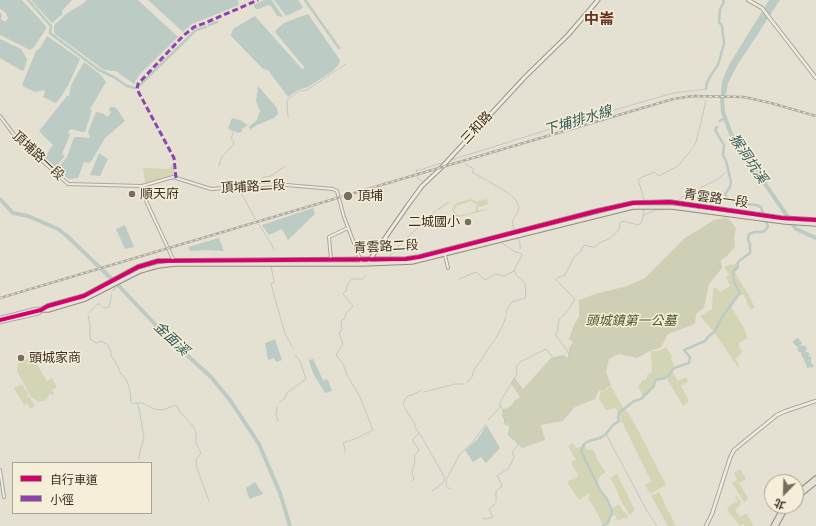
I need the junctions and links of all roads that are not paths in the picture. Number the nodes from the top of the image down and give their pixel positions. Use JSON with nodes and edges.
{"nodes":[{"id":1,"x":598,"y":0,"type":"edge"},
{"id":2,"x":748,"y":0,"type":"edge"},
{"id":3,"x":816,"y":78,"type":"edge"},
{"id":4,"x":0,"y":116,"type":"edge"},
{"id":5,"x":142,"y":186,"type":"junction"},
{"id":6,"x":651,"y":204,"type":"junction"},
{"id":7,"x":816,"y":220,"type":"edge"},
{"id":8,"x":816,"y":224,"type":"edge"},
{"id":9,"x":348,"y":228,"type":"junction"},
{"id":10,"x":470,"y":245,"type":"junction"},
{"id":11,"x":445,"y":255,"type":"junction"},
{"id":12,"x":370,"y":259,"type":"junction"},
{"id":13,"x":331,"y":260,"type":"junction"},
{"id":14,"x":360,"y":260,"type":"junction"},
{"id":15,"x":174,"y":262,"type":"junction"},
{"id":16,"x":362,"y":264,"type":"junction"},
{"id":17,"x":367,"y":264,"type":"junction"},
{"id":18,"x":448,"y":268,"type":"dead end"},
{"id":19,"x":120,"y":279,"type":"junction"},
{"id":20,"x":41,"y":310,"type":"junction"},
{"id":21,"x":0,"y":320,"type":"edge"},
{"id":22,"x":816,"y":401,"type":"edge"},
{"id":23,"x":0,"y":470,"type":"edge"},
{"id":24,"x":816,"y":478,"type":"edge"},
{"id":25,"x":816,"y":482,"type":"edge"},
{"id":26,"x":804,"y":488,"type":"edge"},
{"id":27,"x":804,"y":492,"type":"edge"},
{"id":28,"x":4,"y":497,"type":"dead end"},
{"id":29,"x":781,"y":514,"type":"edge"},
{"id":30,"x":706,"y":526,"type":"edge"},
{"id":31,"x":774,"y":526,"type":"edge"}],
"edges":[{"from":1,"to":12,"type":"main road","name":"三和路"},
{"from":2,"to":3,"type":"street"},
{"from":4,"to":5,"type":"street","name":"頂埔路一段"},
{"from":5,"to":9,"type":"street","name":"頂埔路二段"},
{"from":5,"to":15,"type":"street"},
{"from":6,"to":7,"type":"main road","name":"青雲路一段"},
{"from":6,"to":8,"type":"main road","name":"青雲路一段"},
{"from":6,"to":10,"type":"main road","name":"青雲路二段"},
{"from":9,"to":13,"type":"street"},
{"from":9,"to":14,"type":"street","name":"頂埔路二段"},
{"from":10,"to":11,"type":"main road","name":"青雲路二段"},
{"from":10,"to":12,"type":"main road","name":"青雲路二段"},
{"from":11,"to":17,"type":"main road","name":"青雲路二段"},
{"from":11,"to":18,"type":"street"},
{"from":12,"to":14,"type":"main road","name":"青雲路二段"},
{"from":12,"to":17,"type":"main road","name":"三和路"},
{"from":13,"to":14,"type":"main road","name":"青雲路二段"},
{"from":13,"to":15,"type":"main road","name":"青雲路二段"},
{"from":14,"to":16,"type":"street","name":"頂埔路二段"},
{"from":15,"to":16,"type":"main road","name":"青雲路二段"},
{"from":15,"to":19,"type":"main road","name":"青雲路二段"},
{"from":16,"to":17,"type":"main road","name":"青雲路二段"},
{"from":19,"to":20,"type":"main road"},
{"from":19,"to":20,"type":"main road"},
{"from":20,"to":21,"type":"main road"},
{"from":22,"to":30,"type":"street"},
{"from":23,"to":28,"type":"street"},
{"from":24,"to":26,"type":"main road"},
{"from":25,"to":27,"type":"main road"},
{"from":29,"to":31,"type":"main road"}]}
